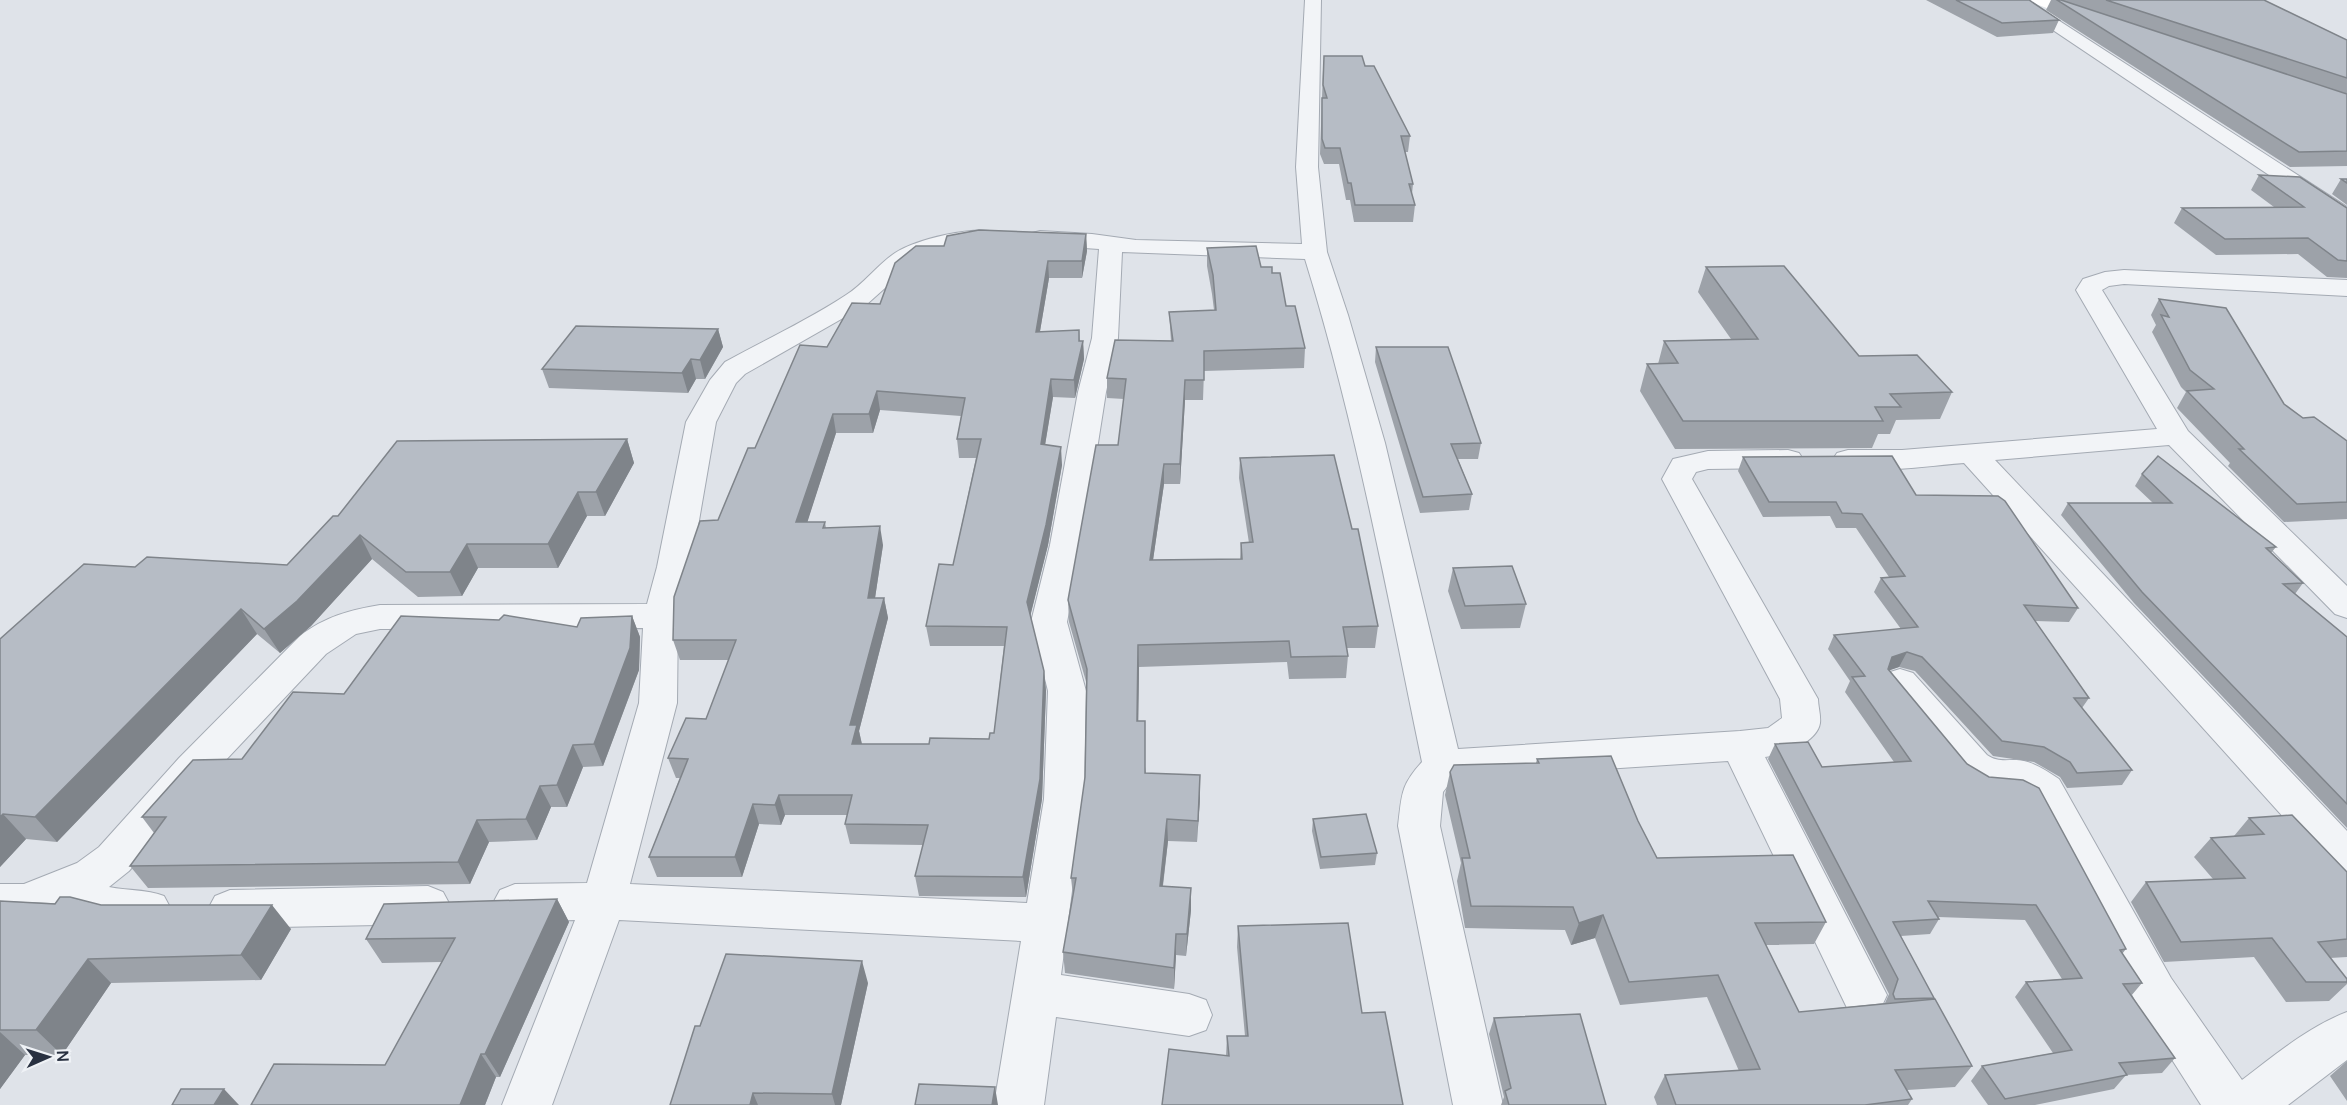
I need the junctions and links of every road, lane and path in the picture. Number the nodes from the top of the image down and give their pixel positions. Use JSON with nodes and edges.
{"nodes":[{"id":1,"x":1312,"y":0,"type":"edge"},
{"id":2,"x":2016,"y":0,"type":"edge"},
{"id":3,"x":2039,"y":0,"type":"edge"},
{"id":4,"x":2105,"y":22,"type":"edge"},
{"id":5,"x":2347,"y":217,"type":"edge"},
{"id":6,"x":1111,"y":244,"type":"junction"},
{"id":7,"x":1315,"y":252,"type":"junction"},
{"id":8,"x":2347,"y":288,"type":"edge"},
{"id":9,"x":2176,"y":436,"type":"junction"},
{"id":10,"x":1971,"y":453,"type":"junction"},
{"id":11,"x":2347,"y":606,"type":"edge"},
{"id":12,"x":661,"y":616,"type":"junction"},
{"id":13,"x":1900,"y":682,"type":"edge"},
{"id":14,"x":1740,"y":746,"type":"junction"},
{"id":15,"x":1442,"y":765,"type":"junction"},
{"id":16,"x":2347,"y":859,"type":"edge"},
{"id":17,"x":75,"y":884,"type":"junction"},
{"id":18,"x":604,"y":901,"type":"junction"},
{"id":19,"x":0,"y":902,"type":"edge"},
{"id":20,"x":1047,"y":923,"type":"junction"},
{"id":21,"x":1037,"y":993,"type":"junction"},
{"id":22,"x":1864,"y":995,"type":"dead end"},
{"id":23,"x":1189,"y":1015,"type":"dead end"},
{"id":24,"x":2347,"y":1034,"type":"edge"},
{"id":25,"x":527,"y":1105,"type":"edge"},
{"id":26,"x":1019,"y":1105,"type":"edge"},
{"id":27,"x":1478,"y":1105,"type":"edge"},
{"id":28,"x":2230,"y":1105,"type":"edge"},
{"id":29,"x":2249,"y":1105,"type":"edge"}],
"edges":[{"from":1,"to":7,"type":"street"},
{"from":2,"to":5,"type":"street"},
{"from":3,"to":4,"type":"main road"},
{"from":6,"to":7,"type":"street"},
{"from":6,"to":12,"type":"street"},
{"from":6,"to":20,"type":"street"},
{"from":7,"to":15,"type":"street"},
{"from":8,"to":9,"type":"street"},
{"from":9,"to":10,"type":"street"},
{"from":9,"to":11,"type":"street"},
{"from":10,"to":14,"type":"street"},
{"from":10,"to":16,"type":"street"},
{"from":12,"to":17,"type":"street"},
{"from":12,"to":18,"type":"street"},
{"from":13,"to":28,"type":"street"},
{"from":14,"to":15,"type":"street"},
{"from":14,"to":22,"type":"street"},
{"from":15,"to":27,"type":"street"},
{"from":17,"to":18,"type":"street"},
{"from":17,"to":19,"type":"street"},
{"from":18,"to":20,"type":"street"},
{"from":18,"to":25,"type":"street"},
{"from":20,"to":21,"type":"street"},
{"from":21,"to":23,"type":"street"},
{"from":21,"to":26,"type":"street"},
{"from":24,"to":29,"type":"street"}]}
